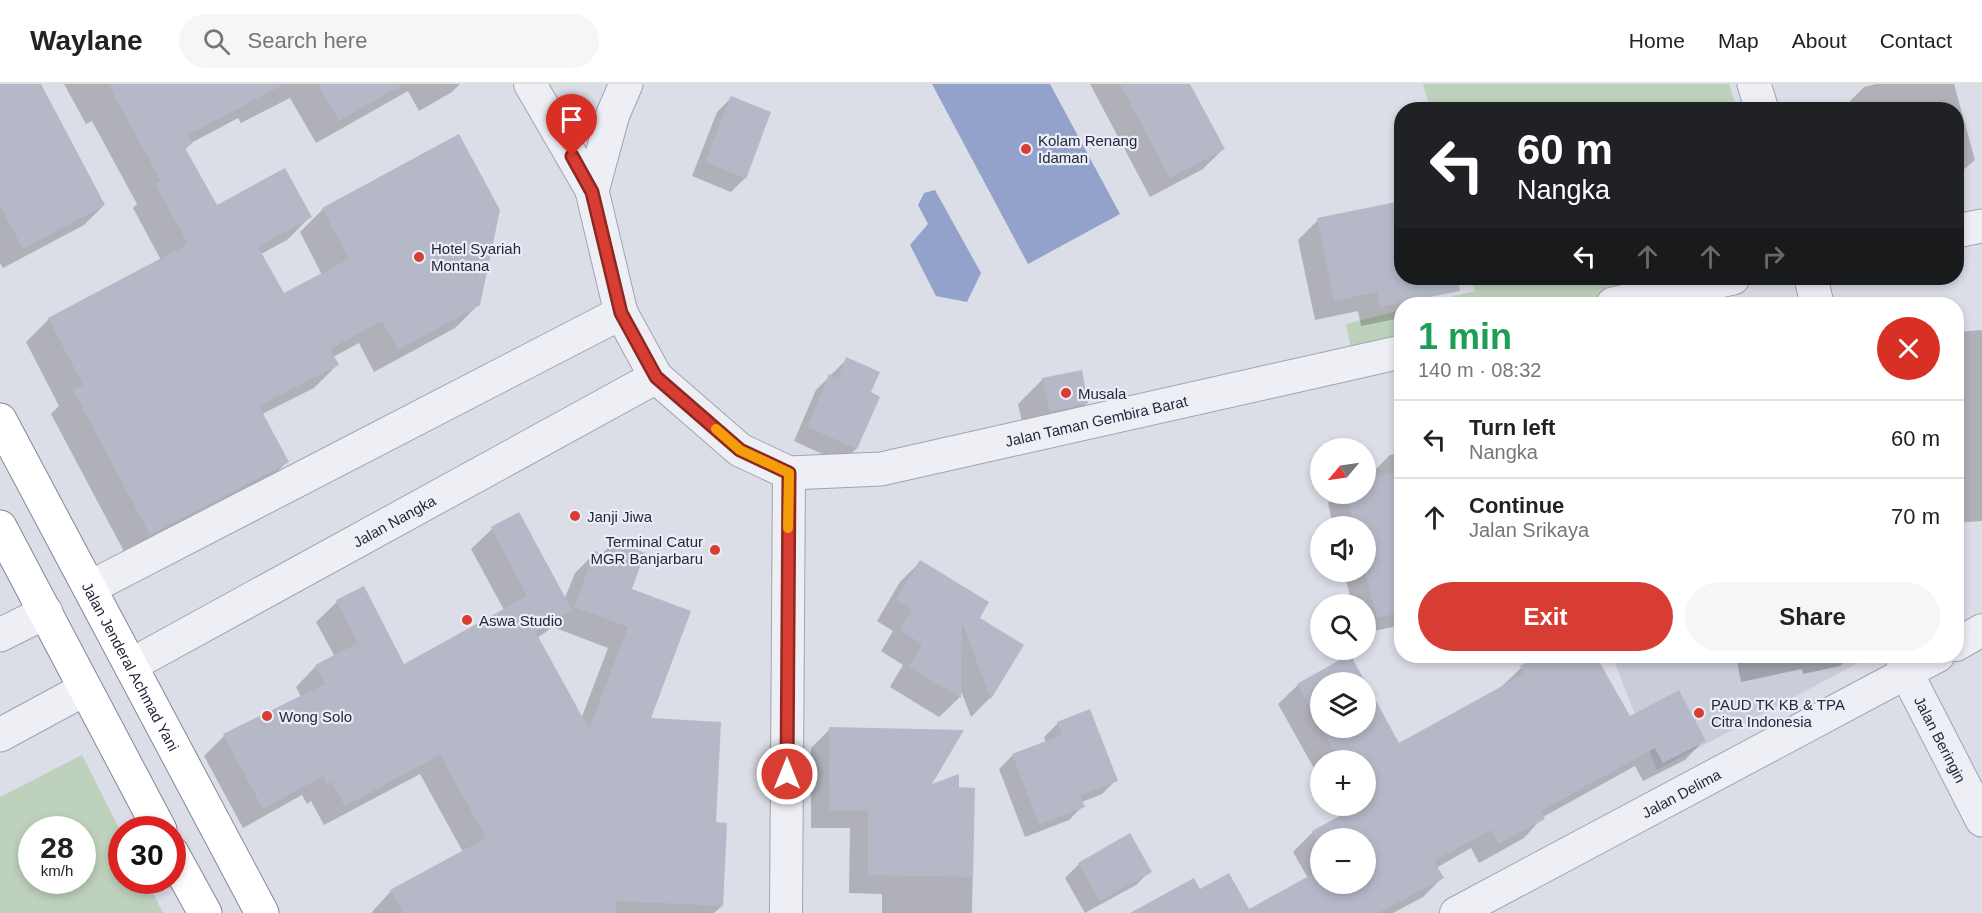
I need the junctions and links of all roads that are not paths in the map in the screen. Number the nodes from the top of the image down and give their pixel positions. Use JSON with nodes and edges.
{"nodes":[{"id":1,"x":530,"y":84,"type":"edge"},
{"id":2,"x":626,"y":84,"type":"edge"},
{"id":3,"x":1754,"y":84,"type":"edge"},
{"id":4,"x":1760,"y":102,"type":"edge"},
{"id":5,"x":592,"y":192,"type":"junction"},
{"id":6,"x":1982,"y":226,"type":"edge"},
{"id":7,"x":1964,"y":229,"type":"edge"},
{"id":8,"x":1701,"y":285,"type":"edge"},
{"id":9,"x":1645,"y":297,"type":"edge"},
{"id":10,"x":621,"y":313,"type":"junction"},
{"id":11,"x":1394,"y":354,"type":"edge"},
{"id":12,"x":656,"y":377,"type":"junction"},
{"id":13,"x":0,"y":420,"type":"edge"},
{"id":14,"x":789,"y":473,"type":"junction"},
{"id":15,"x":0,"y":527,"type":"edge"},
{"id":16,"x":91,"y":587,"type":"junction"},
{"id":17,"x":46,"y":612,"type":"junction"},
{"id":18,"x":1982,"y":630,"type":"edge"},
{"id":19,"x":0,"y":635,"type":"edge"},
{"id":20,"x":1964,"y":640,"type":"edge"},
{"id":21,"x":131,"y":664,"type":"junction"},
{"id":22,"x":1904,"y":665,"type":"edge"},
{"id":23,"x":85,"y":689,"type":"junction"},
{"id":24,"x":0,"y":735,"type":"edge"},
{"id":25,"x":153,"y":816,"type":"edge"},
{"id":26,"x":1982,"y":820,"type":"edge"},
{"id":27,"x":186,"y":878,"type":"edge"},
{"id":28,"x":205,"y":913,"type":"edge"},
{"id":29,"x":261,"y":913,"type":"edge"},
{"id":30,"x":786,"y":913,"type":"edge"},
{"id":31,"x":1456,"y":913,"type":"edge"}],
"edges":[{"from":1,"to":5,"type":"street"},
{"from":2,"to":5,"type":"street"},
{"from":3,"to":4,"type":"street"},
{"from":5,"to":10,"type":"street"},
{"from":6,"to":7,"type":"street"},
{"from":8,"to":9,"type":"street"},
{"from":10,"to":12,"type":"street"},
{"from":10,"to":16,"type":"street"},
{"from":11,"to":14,"type":"street","name":"Jalan Taman Gembira Barat"},
{"from":12,"to":14,"type":"street"},
{"from":12,"to":21,"type":"street","name":"Jalan Nangka"},
{"from":13,"to":16,"type":"highway","name":"Jalan Jenderal Achmad Yani"},
{"from":14,"to":30,"type":"street"},
{"from":15,"to":17,"type":"highway"},
{"from":16,"to":21,"type":"highway","name":"Jalan Jenderal Achmad Yani"},
{"from":17,"to":19,"type":"street"},
{"from":17,"to":23,"type":"highway"},
{"from":18,"to":20,"type":"street"},
{"from":21,"to":29,"type":"highway","name":"Jalan Jenderal Achmad Yani"},
{"from":22,"to":26,"type":"street","name":"Jalan Beringin"},
{"from":22,"to":31,"type":"street","name":"Jalan Delima"},
{"from":23,"to":24,"type":"street"},
{"from":23,"to":25,"type":"highway"},
{"from":27,"to":28,"type":"highway"}]}
